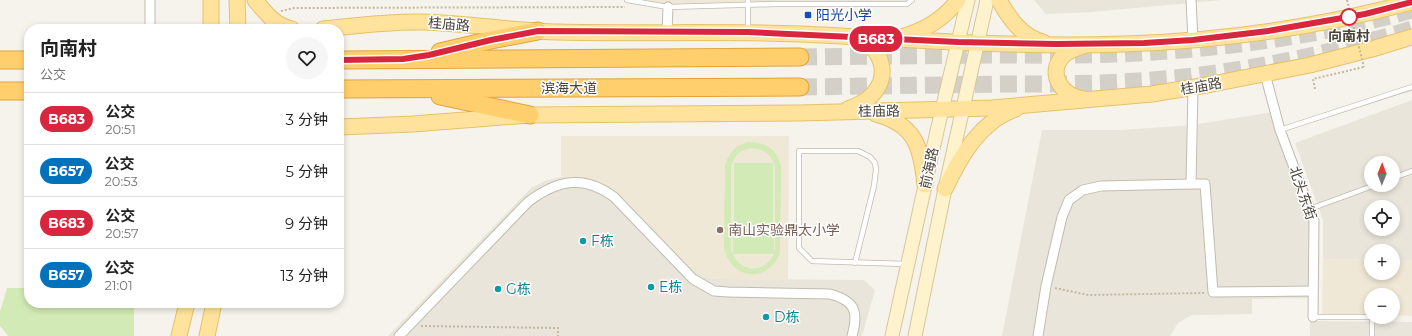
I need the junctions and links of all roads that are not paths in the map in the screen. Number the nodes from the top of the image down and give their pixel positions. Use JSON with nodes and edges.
{"nodes":[{"id":1,"x":150,"y":0,"type":"edge"},
{"id":2,"x":211,"y":0,"type":"edge"},
{"id":3,"x":237,"y":0,"type":"edge"},
{"id":4,"x":255,"y":0,"type":"edge"},
{"id":5,"x":627,"y":0,"type":"edge"},
{"id":6,"x":912,"y":0,"type":"edge"},
{"id":7,"x":958,"y":0,"type":"edge"},
{"id":8,"x":968,"y":0,"type":"edge"},
{"id":9,"x":987,"y":0,"type":"edge"},
{"id":10,"x":999,"y":0,"type":"edge"},
{"id":11,"x":1191,"y":0,"type":"edge"},
{"id":12,"x":748,"y":2,"type":"edge"},
{"id":13,"x":776,"y":2,"type":"edge"},
{"id":14,"x":1412,"y":2,"type":"edge"},
{"id":15,"x":668,"y":7,"type":"junction"},
{"id":16,"x":150,"y":24,"type":"edge"},
{"id":17,"x":211,"y":24,"type":"edge"},
{"id":18,"x":238,"y":24,"type":"edge"},
{"id":19,"x":280,"y":24,"type":"edge"},
{"id":20,"x":344,"y":28,"type":"edge"},
{"id":21,"x":538,"y":31,"type":"junction"},
{"id":22,"x":667,"y":32,"type":"junction"},
{"id":23,"x":748,"y":32,"type":"junction"},
{"id":24,"x":848,"y":37,"type":"junction"},
{"id":25,"x":1412,"y":37,"type":"edge"},
{"id":26,"x":881,"y":39,"type":"junction"},
{"id":27,"x":1193,"y":40,"type":"junction"},
{"id":28,"x":958,"y":42,"type":"junction"},
{"id":29,"x":977,"y":43,"type":"junction"},
{"id":30,"x":1056,"y":44,"type":"junction"},
{"id":31,"x":1090,"y":44,"type":"junction"},
{"id":32,"x":800,"y":57,"type":"tunnel mouth"},
{"id":33,"x":403,"y":59,"type":"junction"},
{"id":34,"x":0,"y":60,"type":"edge"},
{"id":35,"x":24,"y":60,"type":"edge"},
{"id":36,"x":344,"y":60,"type":"edge"},
{"id":37,"x":1265,"y":74,"type":"junction"},
{"id":38,"x":800,"y":87,"type":"tunnel mouth"},
{"id":39,"x":1412,"y":87,"type":"edge"},
{"id":40,"x":1193,"y":88,"type":"junction"},
{"id":41,"x":344,"y":89,"type":"edge"},
{"id":42,"x":402,"y":89,"type":"junction"},
{"id":43,"x":0,"y":91,"type":"edge"},
{"id":44,"x":24,"y":91,"type":"edge"},
{"id":45,"x":1090,"y":99,"type":"junction"},
{"id":46,"x":1026,"y":106,"type":"junction"},
{"id":47,"x":962,"y":109,"type":"junction"},
{"id":48,"x":942,"y":110,"type":"junction"},
{"id":49,"x":844,"y":111,"type":"junction"},
{"id":50,"x":859,"y":111,"type":"junction"},
{"id":51,"x":530,"y":115,"type":"junction"},
{"id":52,"x":346,"y":127,"type":"edge"},
{"id":53,"x":1280,"y":130,"type":"junction"},
{"id":54,"x":1412,"y":171,"type":"edge"},
{"id":55,"x":1400,"y":175,"type":"edge"},
{"id":56,"x":1191,"y":184,"type":"junction"},
{"id":57,"x":925,"y":185,"type":"junction"},
{"id":58,"x":945,"y":189,"type":"junction"},
{"id":59,"x":1364,"y":189,"type":"edge"},
{"id":60,"x":1310,"y":209,"type":"junction"},
{"id":61,"x":855,"y":263,"type":"junction"},
{"id":62,"x":908,"y":264,"type":"junction"},
{"id":63,"x":1314,"y":291,"type":"junction"},
{"id":64,"x":186,"y":308,"type":"edge"},
{"id":65,"x":213,"y":308,"type":"edge"},
{"id":66,"x":1313,"y":317,"type":"joint"},
{"id":67,"x":179,"y":336,"type":"edge"},
{"id":68,"x":207,"y":336,"type":"edge"},
{"id":69,"x":399,"y":336,"type":"edge"},
{"id":70,"x":852,"y":336,"type":"edge"},
{"id":71,"x":892,"y":336,"type":"edge"},
{"id":72,"x":915,"y":336,"type":"edge"},
{"id":73,"x":1038,"y":336,"type":"edge"},
{"id":74,"x":1372,"y":336,"type":"edge"}],
"edges":[{"from":1,"to":16,"type":"street"},
{"from":2,"to":17,"type":"main road"},
{"from":3,"to":18,"type":"main road"},
{"from":4,"to":19,"type":"main road"},
{"from":5,"to":15,"type":"lane"},
{"from":6,"to":13,"type":"lane"},
{"from":7,"to":26,"type":"main road"},
{"from":8,"to":28,"type":"main road","name":"前海路"},
{"from":9,"to":29,"type":"main road","name":"前海路"},
{"from":10,"to":30,"type":"main road"},
{"from":11,"to":27,"type":"street"},
{"from":12,"to":13,"type":"lane"},
{"from":12,"to":15,"type":"lane"},
{"from":12,"to":23,"type":"lane"},
{"from":14,"to":27,"type":"main road","name":"桂庙路"},
{"from":15,"to":22,"type":"street"},
{"from":20,"to":21,"type":"main road","name":"桂庙路"},
{"from":21,"to":22,"type":"main road","name":"桂庙路"},
{"from":21,"to":33,"type":"highway"},
{"from":22,"to":23,"type":"main road","name":"桂庙路"},
{"from":23,"to":24,"type":"main road","name":"桂庙路"},
{"from":24,"to":26,"type":"main road","name":"桂庙路"},
{"from":24,"to":49,"type":"main road"},
{"from":25,"to":37,"type":"main road","name":"桂庙路"},
{"from":26,"to":28,"type":"main road","name":"桂庙路"},
{"from":27,"to":31,"type":"main road","name":"桂庙路"},
{"from":28,"to":29,"type":"main road","name":"桂庙路"},
{"from":28,"to":48,"type":"main road","name":"前海路"},
{"from":29,"to":30,"type":"main road","name":"桂庙路"},
{"from":29,"to":47,"type":"main road","name":"前海路"},
{"from":30,"to":31,"type":"main road","name":"桂庙路"},
{"from":31,"to":45,"type":"main road"},
{"from":32,"to":33,"type":"highway"},
{"from":33,"to":36,"type":"highway"},
{"from":34,"to":35,"type":"highway"},
{"from":37,"to":40,"type":"main road","name":"桂庙路"},
{"from":37,"to":53,"type":"street","name":"北头东街"},
{"from":38,"to":42,"type":"highway","name":"滨海大道"},
{"from":39,"to":53,"type":"lane"},
{"from":40,"to":45,"type":"main road","name":"桂庙路"},
{"from":40,"to":56,"type":"street"},
{"from":41,"to":42,"type":"highway","name":"滨海大道"},
{"from":42,"to":51,"type":"highway"},
{"from":43,"to":44,"type":"highway"},
{"from":45,"to":46,"type":"main road","name":"桂庙路"},
{"from":46,"to":47,"type":"main road","name":"桂庙路"},
{"from":46,"to":58,"type":"main road"},
{"from":47,"to":48,"type":"main road","name":"桂庙路"},
{"from":47,"to":58,"type":"main road","name":"前海路"},
{"from":48,"to":50,"type":"main road","name":"桂庙路"},
{"from":48,"to":57,"type":"main road","name":"前海路"},
{"from":49,"to":50,"type":"main road","name":"桂庙路"},
{"from":49,"to":51,"type":"main road","name":"桂庙路"},
{"from":50,"to":57,"type":"main road"},
{"from":51,"to":52,"type":"main road","name":"桂庙路"},
{"from":53,"to":60,"type":"street","name":"北头东街"},
{"from":54,"to":55,"type":"lane"},
{"from":56,"to":63,"type":"street"},
{"from":56,"to":73,"type":"street"},
{"from":57,"to":62,"type":"main road","name":"前海路"},
{"from":58,"to":72,"type":"main road","name":"前海路"},
{"from":59,"to":60,"type":"lane"},
{"from":60,"to":63,"type":"street","name":"北头东街"},
{"from":61,"to":61,"type":"lane"},
{"from":61,"to":62,"type":"lane"},
{"from":62,"to":71,"type":"main road","name":"前海路"},
{"from":63,"to":66,"type":"street","name":"北头东街"},
{"from":64,"to":67,"type":"main road"},
{"from":65,"to":68,"type":"main road"},
{"from":66,"to":74,"type":"lane"},
{"from":69,"to":70,"type":"street"}]}
